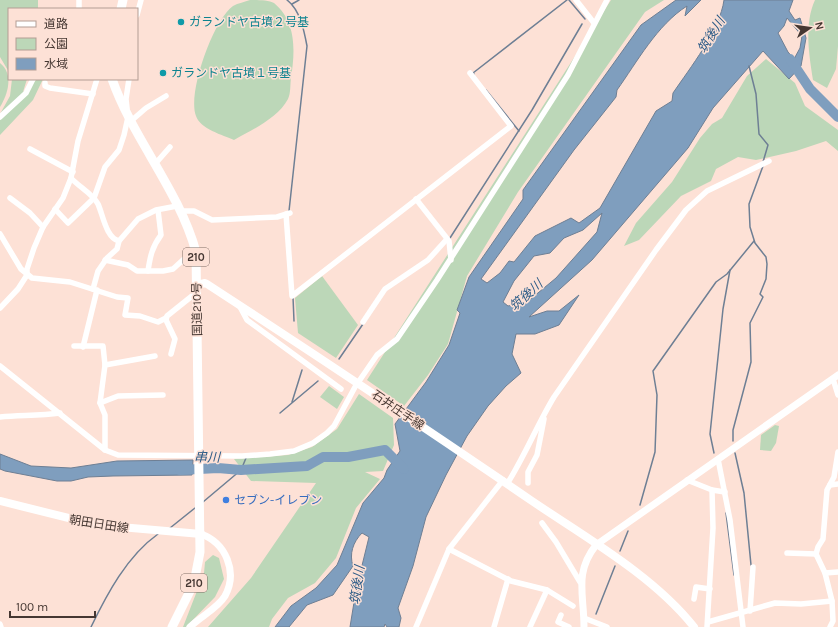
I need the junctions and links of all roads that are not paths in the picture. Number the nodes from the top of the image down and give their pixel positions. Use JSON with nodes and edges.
{"nodes":[{"id":1,"x":141,"y":0,"type":"edge"},
{"id":2,"x":576,"y":0,"type":"edge"},
{"id":3,"x":607,"y":0,"type":"edge"},
{"id":4,"x":138,"y":11,"type":"edge"},
{"id":5,"x":594,"y":23,"type":"junction"},
{"id":6,"x":470,"y":73,"type":"dead end"},
{"id":7,"x":32,"y":80,"type":"edge"},
{"id":8,"x":97,"y":80,"type":"edge"},
{"id":9,"x":112,"y":80,"type":"edge"},
{"id":10,"x":129,"y":80,"type":"edge"},
{"id":11,"x":44,"y":83,"type":"dead end"},
{"id":12,"x":93,"y":94,"type":"junction"},
{"id":13,"x":166,"y":96,"type":"dead end"},
{"id":14,"x":0,"y":116,"type":"edge"},
{"id":15,"x":129,"y":118,"type":"junction"},
{"id":16,"x":170,"y":147,"type":"dead end"},
{"id":17,"x":30,"y":150,"type":"dead end"},
{"id":18,"x":769,"y":162,"type":"dead end"},
{"id":19,"x":154,"y":164,"type":"junction"},
{"id":20,"x":72,"y":172,"type":"junction"},
{"id":21,"x":71,"y":178,"type":"junction"},
{"id":22,"x":10,"y":198,"type":"dead end"},
{"id":23,"x":94,"y":198,"type":"junction"},
{"id":24,"x":416,"y":199,"type":"junction"},
{"id":25,"x":56,"y":209,"type":"junction"},
{"id":26,"x":179,"y":209,"type":"junction"},
{"id":27,"x":158,"y":210,"type":"junction"},
{"id":28,"x":43,"y":227,"type":"junction"},
{"id":29,"x":0,"y":234,"type":"edge"},
{"id":30,"x":448,"y":240,"type":"junction"},
{"id":31,"x":119,"y":241,"type":"junction"},
{"id":32,"x":195,"y":249,"type":"junction"},
{"id":33,"x":106,"y":260,"type":"junction"},
{"id":34,"x":451,"y":260,"type":"junction"},
{"id":35,"x":148,"y":271,"type":"junction"},
{"id":36,"x":28,"y":275,"type":"junction"},
{"id":37,"x":197,"y":288,"type":"junction"},
{"id":38,"x":95,"y":289,"type":"junction"},
{"id":39,"x":239,"y":305,"type":"junction"},
{"id":40,"x":0,"y":308,"type":"edge"},
{"id":41,"x":166,"y":318,"type":"junction"},
{"id":42,"x":363,"y":322,"type":"dead end"},
{"id":43,"x":74,"y":346,"type":"dead end"},
{"id":44,"x":83,"y":347,"type":"junction"},
{"id":45,"x":171,"y":354,"type":"dead end"},
{"id":46,"x":156,"y":356,"type":"dead end"},
{"id":47,"x":105,"y":365,"type":"junction"},
{"id":48,"x":0,"y":366,"type":"edge"},
{"id":49,"x":835,"y":377,"type":"edge"},
{"id":50,"x":362,"y":385,"type":"junction"},
{"id":51,"x":341,"y":389,"type":"dead end"},
{"id":52,"x":838,"y":392,"type":"edge"},
{"id":53,"x":163,"y":395,"type":"dead end"},
{"id":54,"x":100,"y":403,"type":"junction"},
{"id":55,"x":545,"y":411,"type":"junction"},
{"id":56,"x":60,"y":412,"type":"junction"},
{"id":57,"x":0,"y":417,"type":"edge"},
{"id":58,"x":105,"y":450,"type":"junction"},
{"id":59,"x":838,"y":452,"type":"edge"},
{"id":60,"x":199,"y":455,"type":"junction"},
{"id":61,"x":718,"y":458,"type":"junction"},
{"id":62,"x":502,"y":480,"type":"junction"},
{"id":63,"x":687,"y":480,"type":"junction"},
{"id":64,"x":528,"y":484,"type":"dead end"},
{"id":65,"x":838,"y":484,"type":"edge"},
{"id":66,"x":830,"y":485,"type":"junction"},
{"id":67,"x":712,"y":490,"type":"junction"},
{"id":68,"x":723,"y":491,"type":"junction"},
{"id":69,"x":0,"y":501,"type":"edge"},
{"id":70,"x":542,"y":523,"type":"dead end"},
{"id":71,"x":201,"y":534,"type":"junction"},
{"id":72,"x":596,"y":545,"type":"junction"},
{"id":73,"x":449,"y":549,"type":"junction"},
{"id":74,"x":787,"y":553,"type":"dead end"},
{"id":75,"x":816,"y":554,"type":"junction"},
{"id":76,"x":753,"y":567,"type":"dead end"},
{"id":77,"x":838,"y":572,"type":"edge"},
{"id":78,"x":825,"y":573,"type":"junction"},
{"id":79,"x":508,"y":579,"type":"junction"},
{"id":80,"x":580,"y":582,"type":"junction"},
{"id":81,"x":710,"y":588,"type":"junction"},
{"id":82,"x":547,"y":590,"type":"junction"},
{"id":83,"x":694,"y":599,"type":"dead end"},
{"id":84,"x":832,"y":601,"type":"junction"},
{"id":85,"x":573,"y":606,"type":"dead end"},
{"id":86,"x":750,"y":611,"type":"junction"},
{"id":87,"x":562,"y":614,"type":"dead end"},
{"id":88,"x":741,"y":614,"type":"junction"},
{"id":89,"x":584,"y":618,"type":"junction"},
{"id":90,"x":0,"y":624,"type":"edge"},
{"id":91,"x":708,"y":625,"type":"edge"},
{"id":92,"x":1,"y":627,"type":"edge"},
{"id":93,"x":172,"y":627,"type":"edge"},
{"id":94,"x":190,"y":627,"type":"edge"},
{"id":95,"x":416,"y":627,"type":"edge"},
{"id":96,"x":494,"y":627,"type":"edge"},
{"id":97,"x":530,"y":627,"type":"edge"},
{"id":98,"x":569,"y":627,"type":"edge"},
{"id":99,"x":584,"y":627,"type":"edge"},
{"id":100,"x":607,"y":627,"type":"edge"},
{"id":101,"x":694,"y":627,"type":"edge"},
{"id":102,"x":743,"y":627,"type":"edge"},
{"id":103,"x":830,"y":627,"type":"edge"}],
"edges":[{"from":1,"to":4,"type":"street"},
{"from":2,"to":5,"type":"street"},
{"from":3,"to":5,"type":"street"},
{"from":5,"to":34,"type":"street"},
{"from":6,"to":24,"type":"street"},
{"from":7,"to":14,"type":"street"},
{"from":8,"to":12,"type":"street"},
{"from":9,"to":15,"type":"highway","name":"国道210号","number":"210"},
{"from":10,"to":15,"type":"street"},
{"from":11,"to":12,"type":"street"},
{"from":12,"to":20,"type":"street"},
{"from":13,"to":15,"type":"street"},
{"from":15,"to":19,"type":"highway","name":"国道210号","number":"210"},
{"from":15,"to":23,"type":"street"},
{"from":16,"to":19,"type":"street"},
{"from":17,"to":20,"type":"street"},
{"from":18,"to":55,"type":"street"},
{"from":19,"to":26,"type":"highway","name":"国道210号","number":"210"},
{"from":20,"to":21,"type":"street"},
{"from":21,"to":23,"type":"street"},
{"from":21,"to":25,"type":"street"},
{"from":22,"to":28,"type":"street"},
{"from":23,"to":25,"type":"street"},
{"from":23,"to":31,"type":"street"},
{"from":24,"to":26,"type":"street"},
{"from":24,"to":30,"type":"street"},
{"from":25,"to":28,"type":"street"},
{"from":26,"to":27,"type":"street"},
{"from":26,"to":32,"type":"highway","name":"国道210号","number":"210"},
{"from":27,"to":31,"type":"street"},
{"from":27,"to":35,"type":"street"},
{"from":28,"to":36,"type":"street"},
{"from":29,"to":36,"type":"street"},
{"from":30,"to":34,"type":"street"},
{"from":30,"to":42,"type":"street"},
{"from":31,"to":33,"type":"street"},
{"from":32,"to":35,"type":"street"},
{"from":32,"to":37,"type":"highway","name":"国道210号","number":"210"},
{"from":33,"to":35,"type":"street"},
{"from":33,"to":38,"type":"street"},
{"from":34,"to":50,"type":"street"},
{"from":36,"to":38,"type":"street"},
{"from":36,"to":40,"type":"street"},
{"from":37,"to":39,"type":"main road","name":"石井庄手線"},
{"from":37,"to":41,"type":"street"},
{"from":37,"to":60,"type":"highway","name":"国道210号","number":"210"},
{"from":38,"to":41,"type":"street"},
{"from":38,"to":44,"type":"street"},
{"from":39,"to":50,"type":"main road","name":"石井庄手線"},
{"from":39,"to":51,"type":"street"},
{"from":41,"to":45,"type":"street"},
{"from":43,"to":44,"type":"street"},
{"from":44,"to":47,"type":"street"},
{"from":46,"to":47,"type":"street"},
{"from":47,"to":54,"type":"street"},
{"from":48,"to":56,"type":"street"},
{"from":49,"to":52,"type":"street"},
{"from":49,"to":61,"type":"street"},
{"from":50,"to":60,"type":"street"},
{"from":50,"to":62,"type":"main road","name":"石井庄手線"},
{"from":53,"to":54,"type":"street"},
{"from":54,"to":58,"type":"street"},
{"from":55,"to":62,"type":"street"},
{"from":55,"to":64,"type":"street"},
{"from":56,"to":57,"type":"street"},
{"from":56,"to":58,"type":"street"},
{"from":58,"to":60,"type":"street"},
{"from":59,"to":66,"type":"street"},
{"from":60,"to":71,"type":"highway","name":"国道210号","number":"210"},
{"from":61,"to":63,"type":"street"},
{"from":61,"to":68,"type":"street"},
{"from":62,"to":72,"type":"main road","name":"石井庄手線"},
{"from":62,"to":73,"type":"street"},
{"from":63,"to":67,"type":"street"},
{"from":63,"to":72,"type":"street"},
{"from":65,"to":66,"type":"street"},
{"from":66,"to":75,"type":"street"},
{"from":67,"to":68,"type":"street"},
{"from":67,"to":81,"type":"street"},
{"from":68,"to":88,"type":"street"},
{"from":69,"to":71,"type":"main road","name":"朝田日田線"},
{"from":70,"to":80,"type":"street"},
{"from":71,"to":93,"type":"highway","number":"210"},
{"from":71,"to":94,"type":"street"},
{"from":72,"to":80,"type":"street"},
{"from":72,"to":101,"type":"main road","name":"石井庄手線"},
{"from":73,"to":79,"type":"street"},
{"from":73,"to":95,"type":"street"},
{"from":74,"to":75,"type":"street"},
{"from":75,"to":78,"type":"street"},
{"from":76,"to":86,"type":"street"},
{"from":77,"to":78,"type":"street"},
{"from":78,"to":84,"type":"street"},
{"from":79,"to":82,"type":"street"},
{"from":79,"to":96,"type":"street"},
{"from":80,"to":89,"type":"street"},
{"from":81,"to":83,"type":"street"},
{"from":81,"to":91,"type":"street"},
{"from":82,"to":85,"type":"street"},
{"from":82,"to":97,"type":"street"},
{"from":84,"to":86,"type":"street"},
{"from":84,"to":103,"type":"street"},
{"from":86,"to":88,"type":"street"},
{"from":87,"to":98,"type":"street"},
{"from":88,"to":91,"type":"street"},
{"from":88,"to":102,"type":"street"},
{"from":89,"to":99,"type":"street"},
{"from":89,"to":100,"type":"street"},
{"from":90,"to":92,"type":"street"}]}
